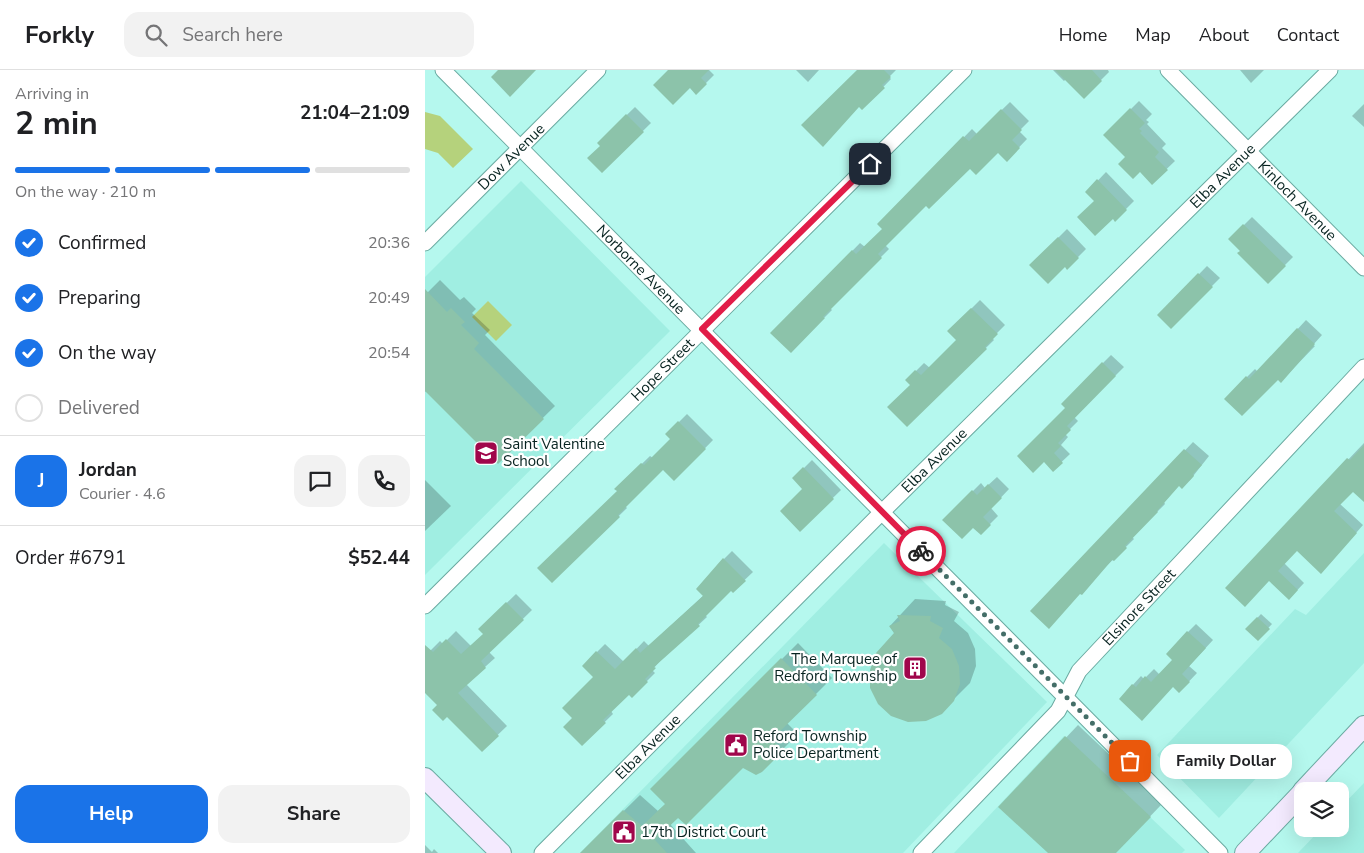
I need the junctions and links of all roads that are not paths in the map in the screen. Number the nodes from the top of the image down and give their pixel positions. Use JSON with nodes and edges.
{"nodes":[{"id":1,"x":443,"y":70,"type":"edge"},
{"id":2,"x":599,"y":70,"type":"edge"},
{"id":3,"x":964,"y":70,"type":"edge"},
{"id":4,"x":1168,"y":70,"type":"edge"},
{"id":5,"x":1330,"y":70,"type":"edge"},
{"id":6,"x":520,"y":148,"type":"junction"},
{"id":7,"x":1248,"y":152,"type":"junction"},
{"id":8,"x":425,"y":243,"type":"edge"},
{"id":9,"x":1364,"y":268,"type":"edge"},
{"id":10,"x":702,"y":329,"type":"junction"},
{"id":11,"x":1364,"y":368,"type":"edge"},
{"id":12,"x":882,"y":512,"type":"junction"},
{"id":13,"x":425,"y":606,"type":"edge"},
{"id":14,"x":1065,"y":696,"type":"junction"},
{"id":15,"x":1364,"y":726,"type":"edge"},
{"id":16,"x":425,"y":778,"type":"edge"},
{"id":17,"x":1312,"y":782,"type":"edge"},
{"id":18,"x":1294,"y":801,"type":"edge"},
{"id":19,"x":501,"y":853,"type":"edge"},
{"id":20,"x":542,"y":853,"type":"edge"},
{"id":21,"x":921,"y":853,"type":"edge"},
{"id":22,"x":1220,"y":853,"type":"edge"},
{"id":23,"x":1245,"y":853,"type":"edge"}],
"edges":[{"from":1,"to":6,"type":"street","name":"Norborne Avenue"},
{"from":2,"to":6,"type":"street","name":"Dow Avenue"},
{"from":3,"to":10,"type":"street","name":"Hope Street"},
{"from":4,"to":7,"type":"street","name":"Kinloch Avenue"},
{"from":5,"to":7,"type":"street","name":"Elba Avenue"},
{"from":6,"to":8,"type":"street","name":"Dow Avenue"},
{"from":6,"to":10,"type":"street","name":"Norborne Avenue"},
{"from":7,"to":9,"type":"street","name":"Kinloch Avenue"},
{"from":7,"to":12,"type":"street","name":"Elba Avenue"},
{"from":10,"to":12,"type":"street","name":"Norborne Avenue"},
{"from":10,"to":13,"type":"street","name":"Hope Street"},
{"from":11,"to":14,"type":"street","name":"Elsinore Street"},
{"from":12,"to":14,"type":"street","name":"Norborne Avenue"},
{"from":12,"to":20,"type":"street","name":"Elba Avenue"},
{"from":14,"to":21,"type":"street","name":"Elsinore Street"},
{"from":14,"to":22,"type":"street","name":"Norborne Avenue"},
{"from":15,"to":17,"type":"main road"},
{"from":16,"to":19,"type":"main road"},
{"from":18,"to":23,"type":"main road"}]}
